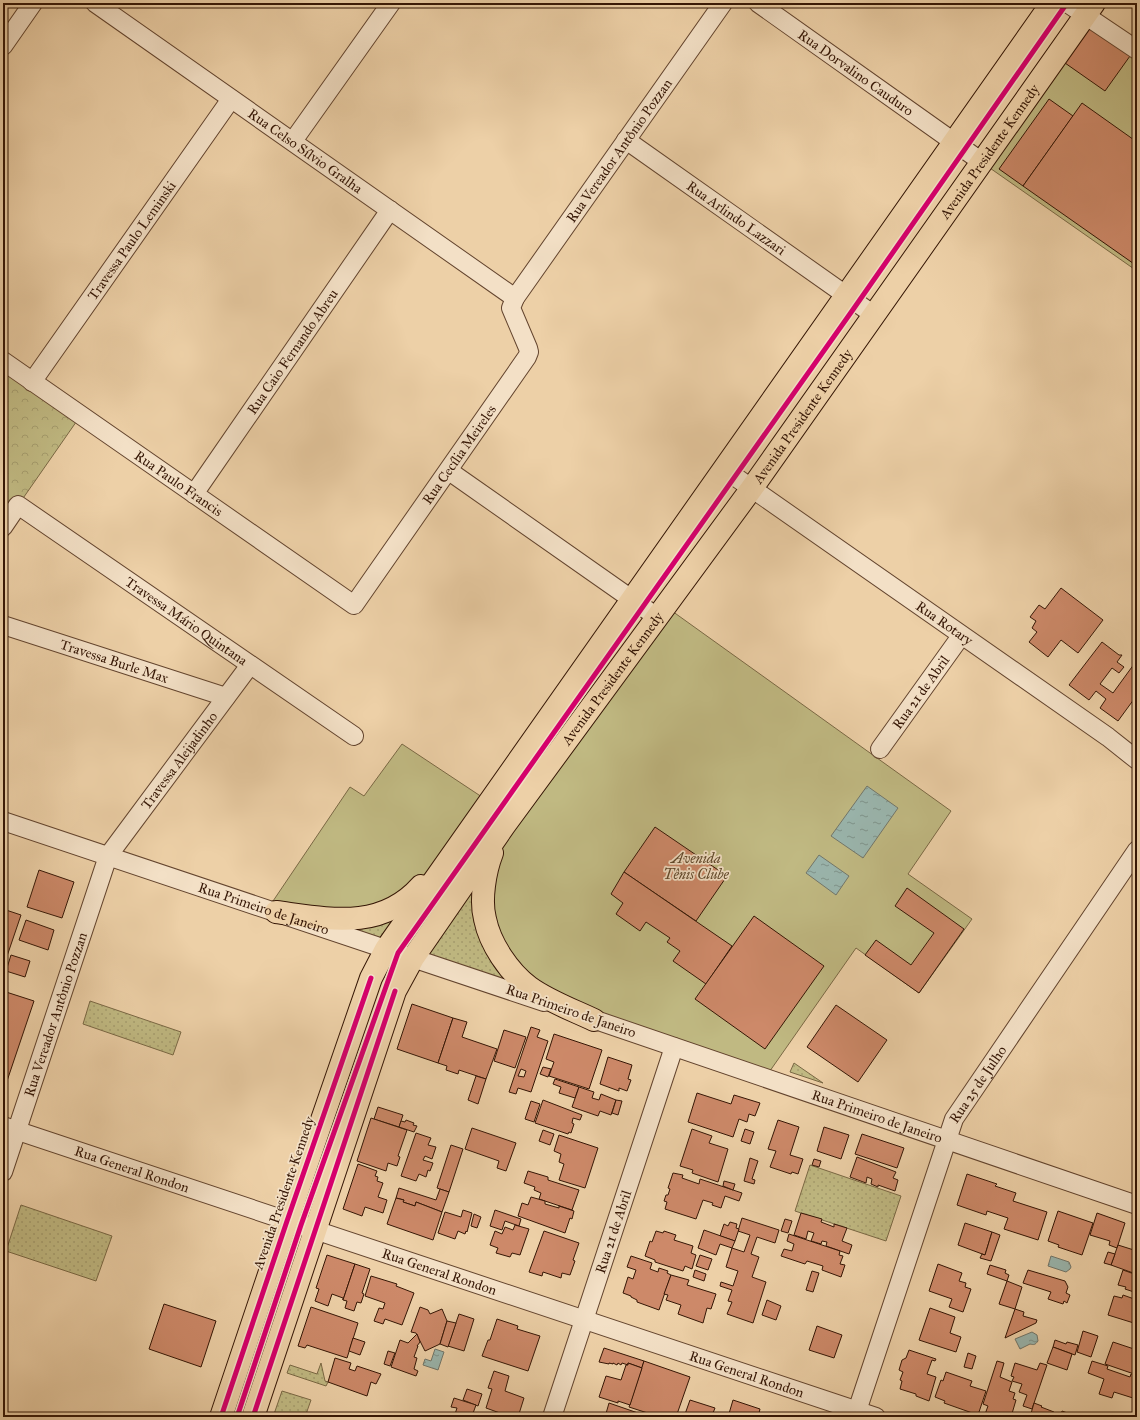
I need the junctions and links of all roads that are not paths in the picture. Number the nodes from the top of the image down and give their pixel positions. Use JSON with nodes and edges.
{"nodes":[{"id":1,"x":95,"y":3,"type":"edge"},
{"id":2,"x":390,"y":3,"type":"edge"},
{"id":3,"x":722,"y":3,"type":"edge"},
{"id":4,"x":758,"y":3,"type":"edge"},
{"id":5,"x":1052,"y":3,"type":"edge"},
{"id":6,"x":1067,"y":3,"type":"edge"},
{"id":7,"x":29,"y":5,"type":"edge"},
{"id":8,"x":1090,"y":9,"type":"edge"},
{"id":9,"x":3,"y":46,"type":"edge"},
{"id":10,"x":1137,"y":50,"type":"edge"},
{"id":11,"x":232,"y":99,"type":"junction"},
{"id":12,"x":626,"y":140,"type":"junction"},
{"id":13,"x":292,"y":141,"type":"junction"},
{"id":14,"x":954,"y":142,"type":"junction"},
{"id":15,"x":982,"y":162,"type":"junction"},
{"id":16,"x":390,"y":210,"type":"junction"},
{"id":17,"x":847,"y":294,"type":"junction"},
{"id":18,"x":515,"y":298,"type":"junction"},
{"id":19,"x":874,"y":315,"type":"junction"},
{"id":20,"x":3,"y":362,"type":"edge"},
{"id":21,"x":32,"y":382,"type":"junction"},
{"id":22,"x":724,"y":469,"type":"junction"},
{"id":23,"x":449,"y":471,"type":"junction"},
{"id":24,"x":752,"y":488,"type":"junction"},
{"id":25,"x":194,"y":494,"type":"junction"},
{"id":26,"x":3,"y":527,"type":"edge"},
{"id":27,"x":632,"y":599,"type":"junction"},
{"id":28,"x":354,"y":605,"type":"joint"},
{"id":29,"x":657,"y":617,"type":"junction"},
{"id":30,"x":3,"y":625,"type":"edge"},
{"id":31,"x":962,"y":636,"type":"junction"},
{"id":32,"x":250,"y":665,"type":"junction"},
{"id":33,"x":226,"y":697,"type":"junction"},
{"id":34,"x":354,"y":736,"type":"dead end"},
{"id":35,"x":880,"y":749,"type":"dead end"},
{"id":36,"x":1137,"y":760,"type":"edge"},
{"id":37,"x":3,"y":821,"type":"edge"},
{"id":38,"x":473,"y":826,"type":"junction"},
{"id":39,"x":504,"y":826,"type":"junction"},
{"id":40,"x":1137,"y":850,"type":"edge"},
{"id":41,"x":108,"y":856,"type":"junction"},
{"id":42,"x":276,"y":912,"type":"junction"},
{"id":43,"x":386,"y":949,"type":"junction"},
{"id":44,"x":413,"y":958,"type":"junction"},
{"id":45,"x":594,"y":1020,"type":"junction"},
{"id":46,"x":674,"y":1047,"type":"junction"},
{"id":47,"x":10,"y":1128,"type":"edge"},
{"id":48,"x":947,"y":1140,"type":"junction"},
{"id":49,"x":3,"y":1172,"type":"edge"},
{"id":50,"x":1137,"y":1205,"type":"edge"},
{"id":51,"x":287,"y":1221,"type":"junction"},
{"id":52,"x":316,"y":1230,"type":"junction"},
{"id":53,"x":584,"y":1320,"type":"junction"},
{"id":54,"x":856,"y":1414,"type":"edge"},
{"id":55,"x":221,"y":1417,"type":"edge"},
{"id":56,"x":253,"y":1417,"type":"edge"},
{"id":57,"x":552,"y":1417,"type":"edge"},
{"id":58,"x":876,"y":1417,"type":"edge"}],
"edges":[{"from":1,"to":11,"type":"street","name":"Rua Celso Sílvio Gralha"},
{"from":2,"to":13,"type":"street"},
{"from":3,"to":12,"type":"street","name":"Rua Vereador Antônio Pozzan"},
{"from":4,"to":14,"type":"street","name":"Rua Dorvalino Cauduro"},
{"from":5,"to":14,"type":"main road","name":"Avenida Presidente Kennedy"},
{"from":6,"to":8,"type":"street"},
{"from":7,"to":9,"type":"street"},
{"from":8,"to":10,"type":"street"},
{"from":8,"to":15,"type":"main road","name":"Avenida Presidente Kennedy"},
{"from":11,"to":13,"type":"street","name":"Rua Celso Sílvio Gralha"},
{"from":11,"to":21,"type":"street","name":"Travessa Paulo Leminski"},
{"from":12,"to":17,"type":"street","name":"Rua Arlindo Lazzari"},
{"from":12,"to":18,"type":"street","name":"Rua Vereador Antônio Pozzan"},
{"from":13,"to":16,"type":"street","name":"Rua Celso Sílvio Gralha"},
{"from":14,"to":15,"type":"street","name":"Rua Dorvalino Cauduro"},
{"from":14,"to":17,"type":"main road","name":"Avenida Presidente Kennedy"},
{"from":15,"to":19,"type":"main road","name":"Avenida Presidente Kennedy"},
{"from":16,"to":18,"type":"street","name":"Rua Celso Sílvio Gralha"},
{"from":16,"to":25,"type":"street","name":"Rua Caio Fernando Abreu"},
{"from":17,"to":19,"type":"street","name":"Rua Arlindo Lazzari"},
{"from":17,"to":22,"type":"main road","name":"Avenida Presidente Kennedy"},
{"from":18,"to":23,"type":"street","name":"Rua Cecília Meireles"},
{"from":19,"to":24,"type":"main road","name":"Avenida Presidente Kennedy"},
{"from":20,"to":21,"type":"street","name":"Rua Paulo Francis"},
{"from":21,"to":25,"type":"street","name":"Rua Paulo Francis"},
{"from":22,"to":24,"type":"street","name":"Rua Rotary"},
{"from":22,"to":27,"type":"main road","name":"Avenida Presidente Kennedy"},
{"from":23,"to":27,"type":"street"},
{"from":23,"to":28,"type":"street","name":"Rua Cecília Meireles"},
{"from":24,"to":29,"type":"main road","name":"Avenida Presidente Kennedy"},
{"from":24,"to":31,"type":"street","name":"Rua Rotary"},
{"from":25,"to":28,"type":"street","name":"Rua Paulo Francis"},
{"from":26,"to":32,"type":"street","name":"Travessa Mário Quintana"},
{"from":27,"to":29,"type":"street"},
{"from":27,"to":38,"type":"main road","name":"Avenida Presidente Kennedy"},
{"from":29,"to":39,"type":"main road","name":"Avenida Presidente Kennedy"},
{"from":30,"to":33,"type":"street","name":"Travessa Burle Max"},
{"from":31,"to":35,"type":"street","name":"Rua 21 de Abril"},
{"from":31,"to":36,"type":"street","name":"Rua Rotary"},
{"from":32,"to":33,"type":"street","name":"Travessa Aleijadinho"},
{"from":32,"to":34,"type":"street","name":"Travessa Mário Quintana"},
{"from":33,"to":41,"type":"street","name":"Travessa Aleijadinho"},
{"from":37,"to":41,"type":"street","name":"Rua Primeiro de Janeiro"},
{"from":38,"to":42,"type":"main road"},
{"from":38,"to":43,"type":"main road","name":"Avenida Presidente Kennedy"},
{"from":39,"to":44,"type":"main road","name":"Avenida Presidente Kennedy"},
{"from":39,"to":45,"type":"main road"},
{"from":40,"to":48,"type":"street","name":"Rua 25 de Julho"},
{"from":41,"to":42,"type":"street","name":"Rua Primeiro de Janeiro"},
{"from":41,"to":47,"type":"street","name":"Rua Vereador Antônio Pozzan"},
{"from":42,"to":43,"type":"street","name":"Rua Primeiro de Janeiro"},
{"from":43,"to":44,"type":"street","name":"Rua Primeiro de Janeiro"},
{"from":43,"to":51,"type":"main road","name":"Avenida Presidente Kennedy"},
{"from":44,"to":45,"type":"street","name":"Rua Primeiro de Janeiro"},
{"from":44,"to":52,"type":"main road","name":"Avenida Presidente Kennedy"},
{"from":45,"to":46,"type":"street","name":"Rua Primeiro de Janeiro"},
{"from":46,"to":48,"type":"street","name":"Rua Primeiro de Janeiro"},
{"from":46,"to":53,"type":"street","name":"Rua 21 de Abril"},
{"from":47,"to":49,"type":"street","name":"Rua Vereador Antônio Pozzan"},
{"from":47,"to":51,"type":"street","name":"Rua General Rondon"},
{"from":48,"to":50,"type":"street","name":"Rua Primeiro de Janeiro"},
{"from":48,"to":54,"type":"street","name":"Rua 25 de Julho"},
{"from":51,"to":52,"type":"street","name":"Rua General Rondon"},
{"from":51,"to":55,"type":"main road","name":"Avenida Presidente Kennedy"},
{"from":52,"to":53,"type":"street","name":"Rua General Rondon"},
{"from":52,"to":56,"type":"main road","name":"Avenida Presidente Kennedy"},
{"from":53,"to":54,"type":"street","name":"Rua General Rondon"},
{"from":53,"to":57,"type":"street","name":"Rua 21 de Abril"},
{"from":54,"to":58,"type":"street","name":"Rua General Rondon"}]}
